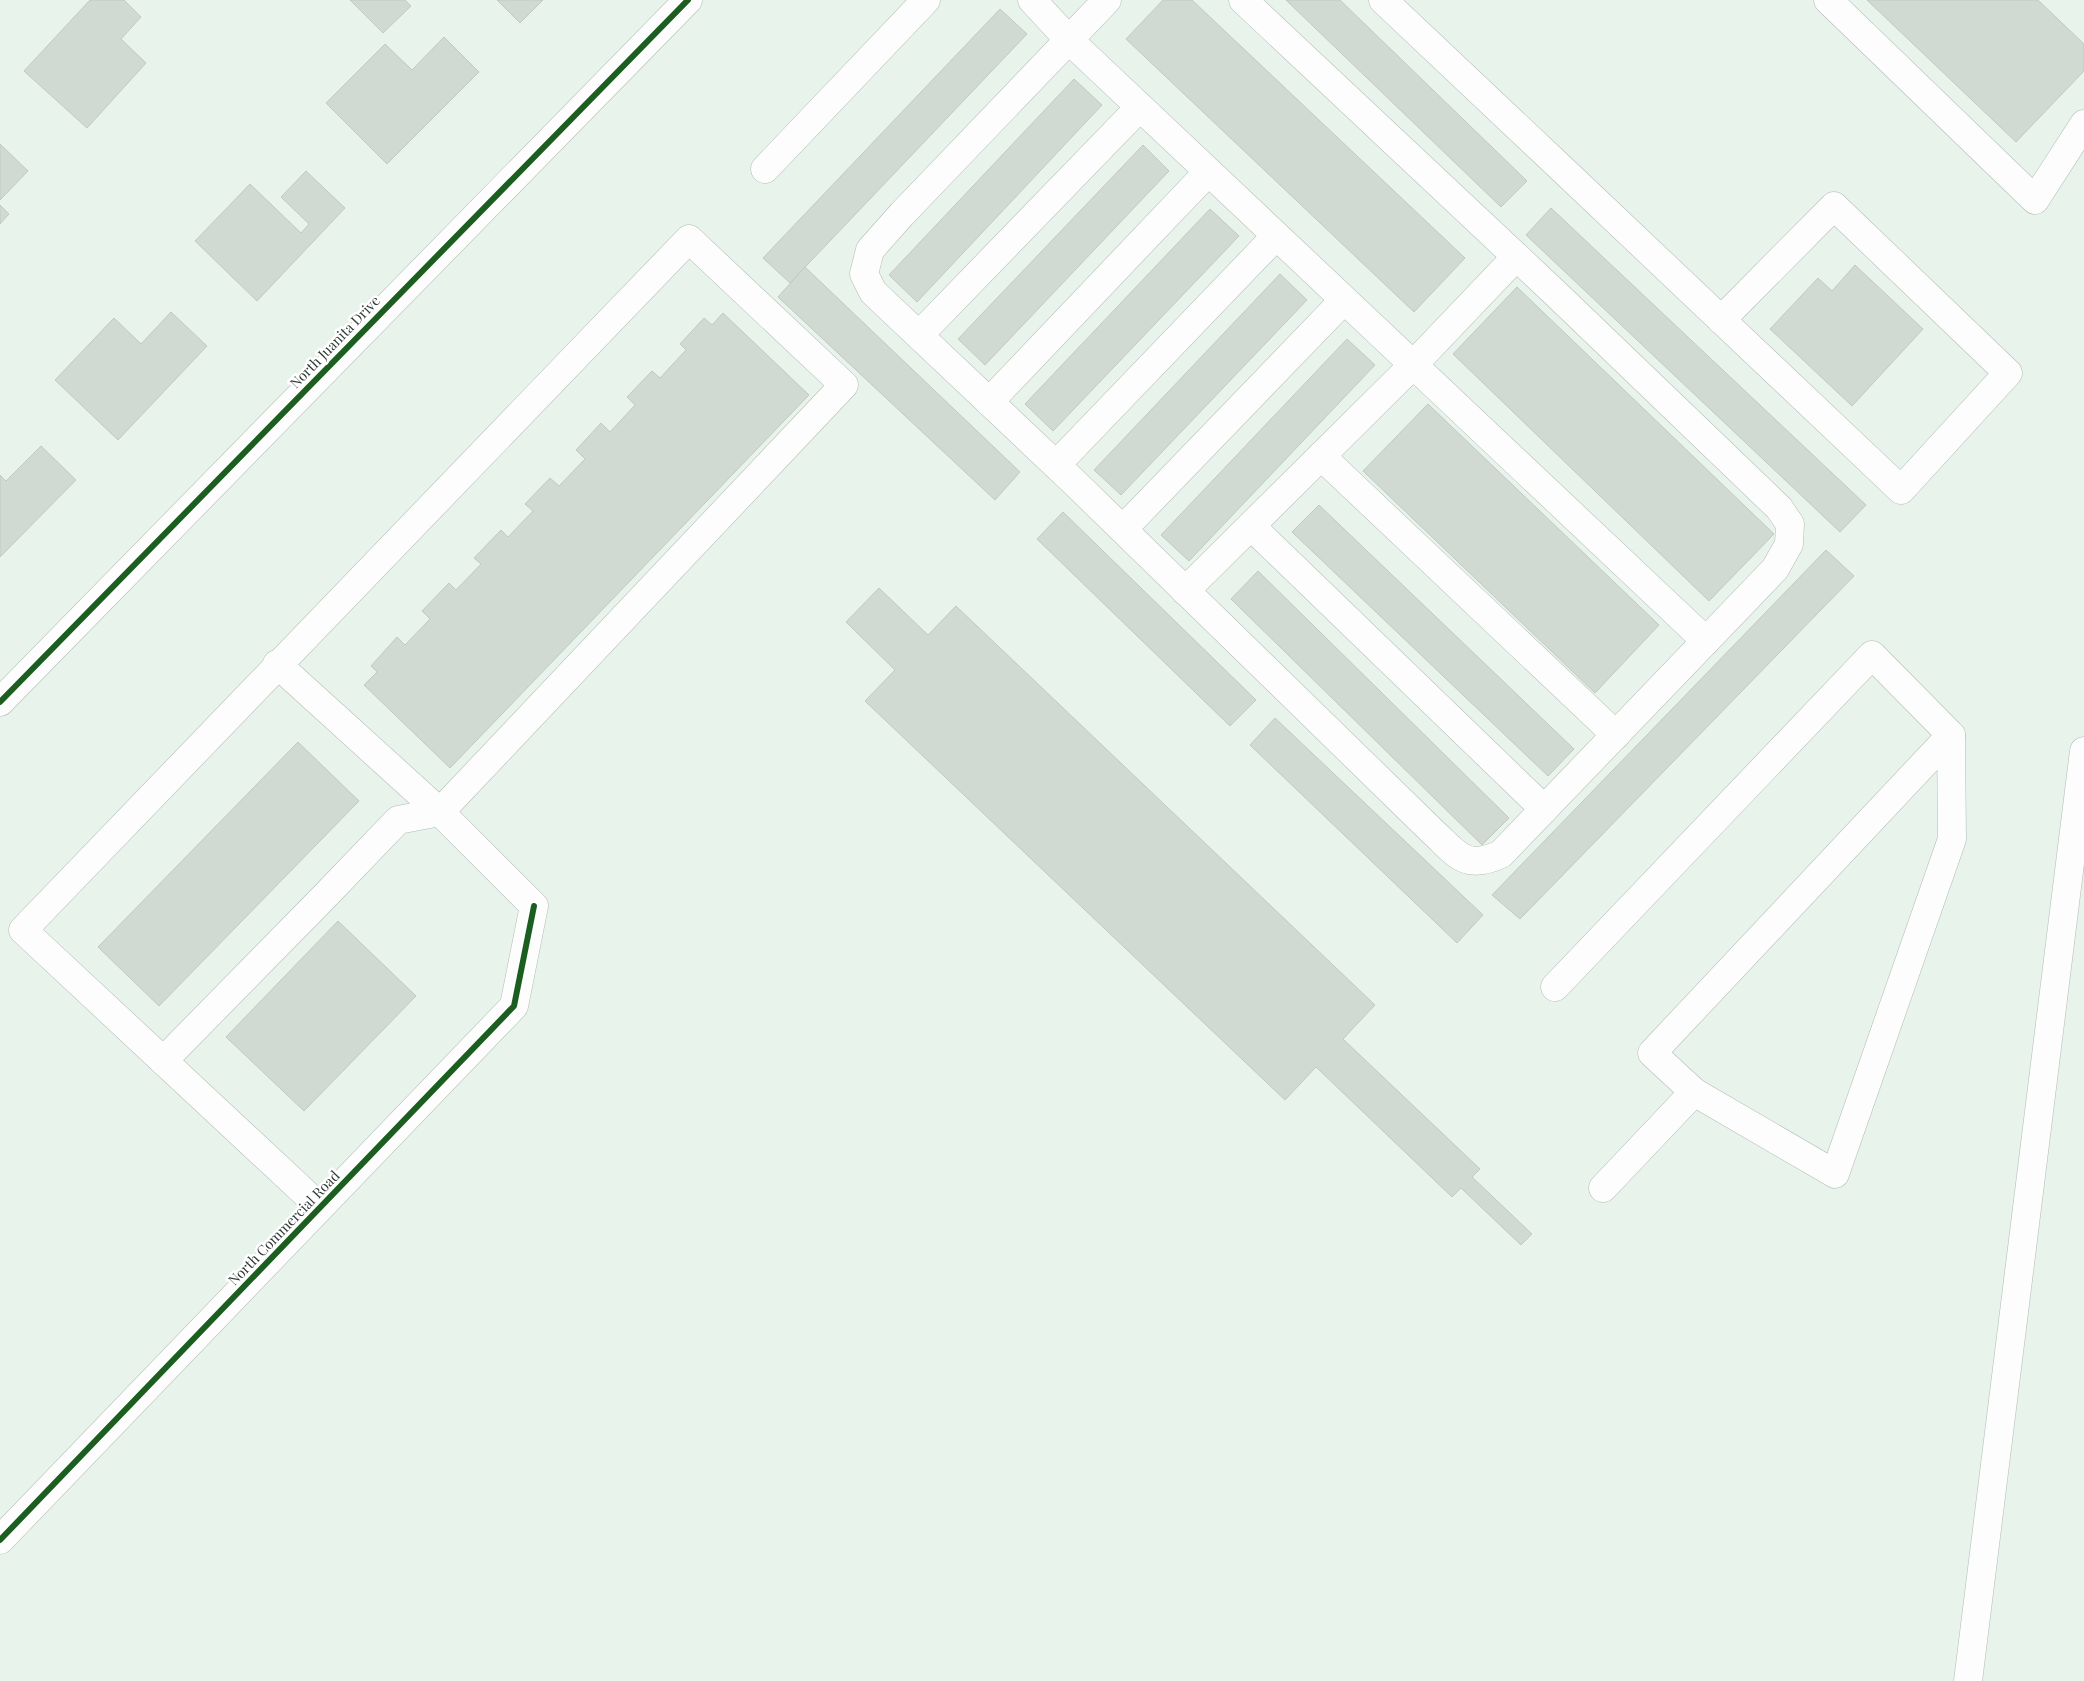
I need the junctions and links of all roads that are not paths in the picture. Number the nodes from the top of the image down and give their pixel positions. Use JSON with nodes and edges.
{"nodes":[{"id":1,"x":688,"y":0,"type":"edge"},
{"id":2,"x":926,"y":0,"type":"edge"},
{"id":3,"x":1032,"y":0,"type":"edge"},
{"id":4,"x":1107,"y":0,"type":"edge"},
{"id":5,"x":1243,"y":0,"type":"edge"},
{"id":6,"x":1383,"y":0,"type":"edge"},
{"id":7,"x":1828,"y":0,"type":"edge"},
{"id":8,"x":1069,"y":40,"type":"junction"},
{"id":9,"x":1140,"y":107,"type":"junction"},
{"id":10,"x":2084,"y":124,"type":"edge"},
{"id":11,"x":765,"y":169,"type":"dead end"},
{"id":12,"x":1208,"y":172,"type":"junction"},
{"id":13,"x":1276,"y":236,"type":"junction"},
{"id":14,"x":1516,"y":257,"type":"junction"},
{"id":15,"x":1344,"y":300,"type":"junction"},
{"id":16,"x":1721,"y":320,"type":"junction"},
{"id":17,"x":919,"y":335,"type":"junction"},
{"id":18,"x":1413,"y":365,"type":"junction"},
{"id":19,"x":989,"y":402,"type":"junction"},
{"id":20,"x":1320,"y":456,"type":"junction"},
{"id":21,"x":1056,"y":465,"type":"junction"},
{"id":22,"x":1251,"y":526,"type":"junction"},
{"id":23,"x":1123,"y":529,"type":"junction"},
{"id":24,"x":1185,"y":591,"type":"junction"},
{"id":25,"x":1706,"y":641,"type":"junction"},
{"id":26,"x":278,"y":664,"type":"junction"},
{"id":27,"x":0,"y":702,"type":"edge"},
{"id":28,"x":1616,"y":735,"type":"junction"},
{"id":29,"x":1951,"y":735,"type":"junction"},
{"id":30,"x":2084,"y":751,"type":"edge"},
{"id":31,"x":1544,"y":809,"type":"junction"},
{"id":32,"x":440,"y":812,"type":"junction"},
{"id":33,"x":1555,"y":987,"type":"dead end"},
{"id":34,"x":163,"y":1061,"type":"junction"},
{"id":35,"x":1694,"y":1092,"type":"junction"},
{"id":36,"x":1603,"y":1188,"type":"dead end"},
{"id":37,"x":320,"y":1207,"type":"junction"},
{"id":38,"x":0,"y":1540,"type":"edge"},
{"id":39,"x":1968,"y":1681,"type":"edge"}],
"edges":[{"from":1,"to":27,"type":"street","name":"North Juanita Drive"},
{"from":2,"to":11,"type":"street"},
{"from":3,"to":8,"type":"street"},
{"from":4,"to":8,"type":"street"},
{"from":5,"to":14,"type":"street"},
{"from":6,"to":16,"type":"street"},
{"from":7,"to":10,"type":"street"},
{"from":8,"to":9,"type":"street"},
{"from":8,"to":17,"type":"street"},
{"from":9,"to":12,"type":"street"},
{"from":9,"to":17,"type":"street"},
{"from":12,"to":13,"type":"street"},
{"from":12,"to":19,"type":"street"},
{"from":13,"to":15,"type":"street"},
{"from":13,"to":21,"type":"street"},
{"from":14,"to":18,"type":"street"},
{"from":14,"to":25,"type":"street"},
{"from":15,"to":18,"type":"street"},
{"from":15,"to":23,"type":"street"},
{"from":16,"to":16,"type":"street"},
{"from":17,"to":19,"type":"street"},
{"from":18,"to":20,"type":"street"},
{"from":18,"to":25,"type":"street"},
{"from":19,"to":21,"type":"street"},
{"from":20,"to":22,"type":"street"},
{"from":20,"to":28,"type":"street"},
{"from":21,"to":23,"type":"street"},
{"from":22,"to":24,"type":"street"},
{"from":22,"to":31,"type":"street"},
{"from":23,"to":24,"type":"street"},
{"from":24,"to":31,"type":"street"},
{"from":25,"to":28,"type":"street"},
{"from":26,"to":32,"type":"street"},
{"from":26,"to":32,"type":"street"},
{"from":26,"to":34,"type":"street"},
{"from":28,"to":31,"type":"street"},
{"from":29,"to":33,"type":"street"},
{"from":29,"to":35,"type":"street"},
{"from":29,"to":35,"type":"street"},
{"from":30,"to":39,"type":"street"},
{"from":32,"to":34,"type":"street"},
{"from":32,"to":37,"type":"street","name":"North Commercial Road"},
{"from":34,"to":37,"type":"street"},
{"from":35,"to":36,"type":"street"},
{"from":37,"to":38,"type":"street","name":"North Commercial Road"}]}
